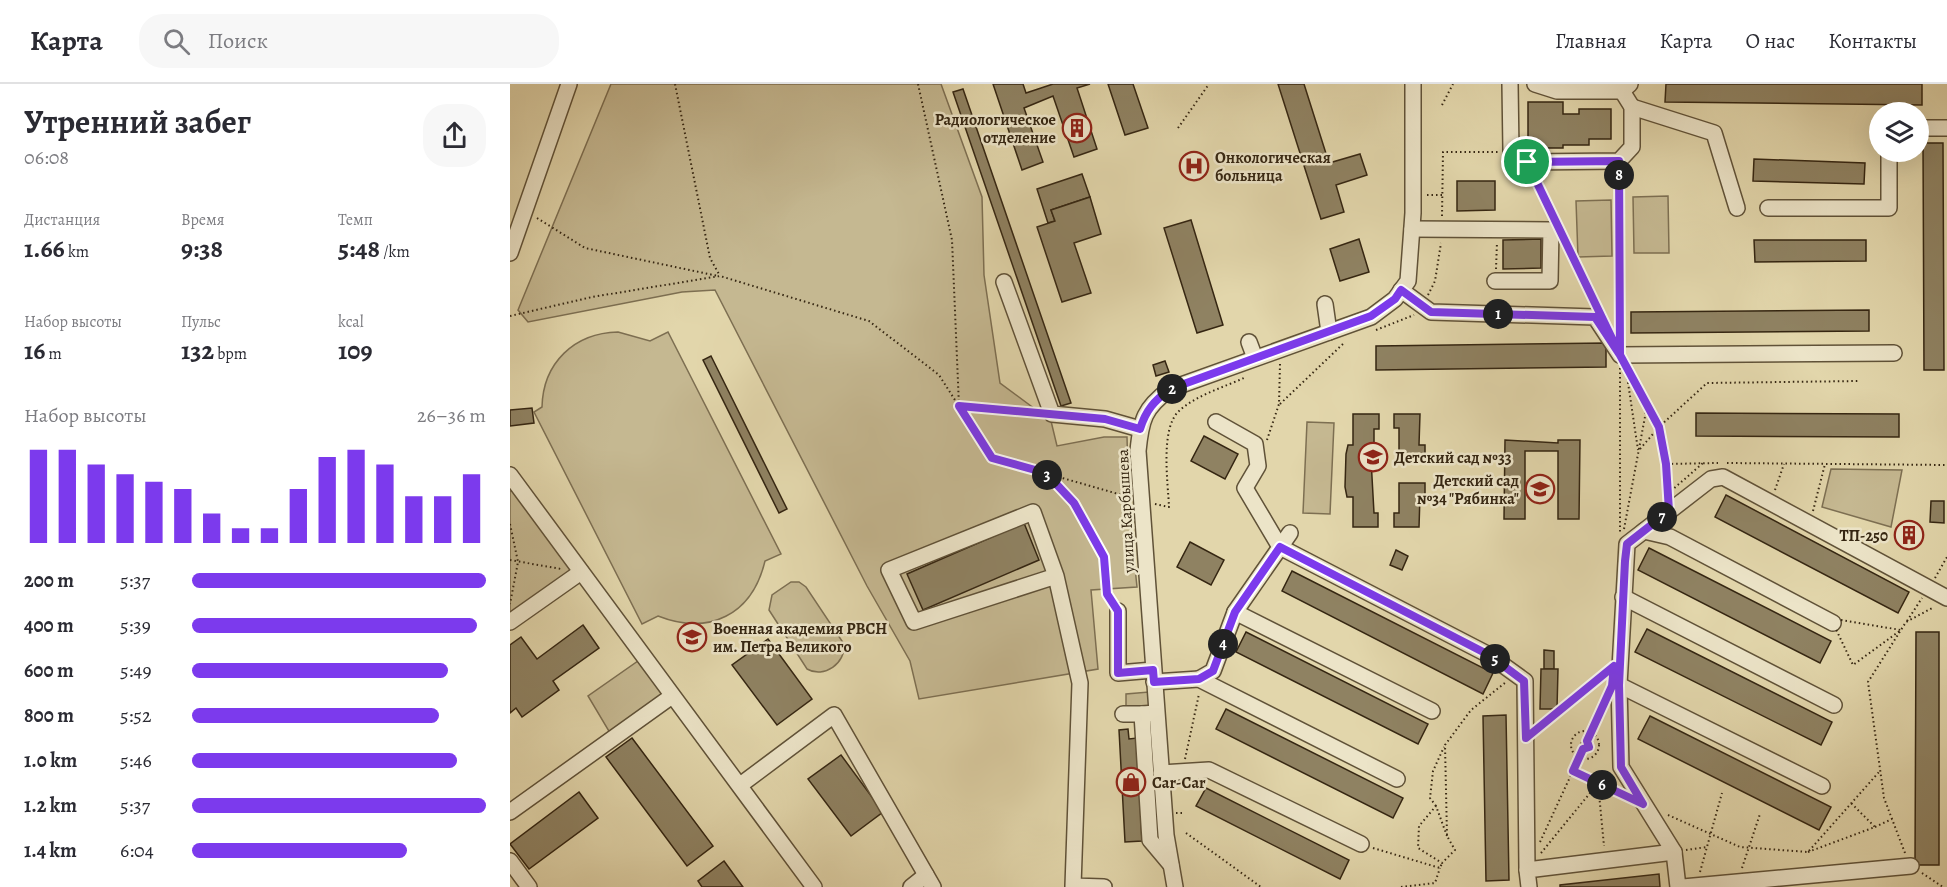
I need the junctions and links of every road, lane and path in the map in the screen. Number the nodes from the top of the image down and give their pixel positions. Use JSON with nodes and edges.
{"nodes":[{"id":1,"x":569,"y":84,"type":"edge"},
{"id":2,"x":675,"y":84,"type":"edge"},
{"id":3,"x":918,"y":84,"type":"edge"},
{"id":4,"x":1209,"y":84,"type":"edge"},
{"id":5,"x":1413,"y":84,"type":"edge"},
{"id":6,"x":1453,"y":84,"type":"edge"},
{"id":7,"x":1510,"y":84,"type":"edge"},
{"id":8,"x":1535,"y":84,"type":"edge"},
{"id":9,"x":1626,"y":88,"type":"edge"},
{"id":10,"x":1442,"y":105,"type":"dead end"},
{"id":11,"x":1632,"y":107,"type":"junction"},
{"id":12,"x":1178,"y":128,"type":"dead end"},
{"id":13,"x":1929,"y":128,"type":"edge"},
{"id":14,"x":1947,"y":128,"type":"edge"},
{"id":15,"x":1619,"y":161,"type":"junction"},
{"id":16,"x":1527,"y":162,"type":"junction"},
{"id":17,"x":1888,"y":162,"type":"edge"},
{"id":18,"x":1421,"y":195,"type":"dead end"},
{"id":19,"x":1442,"y":195,"type":"dead end"},
{"id":20,"x":1737,"y":208,"type":"dead end"},
{"id":21,"x":1768,"y":208,"type":"dead end"},
{"id":22,"x":525,"y":211,"type":"junction"},
{"id":23,"x":1558,"y":227,"type":"dead end"},
{"id":24,"x":1412,"y":229,"type":"junction"},
{"id":25,"x":1497,"y":230,"type":"junction"},
{"id":26,"x":1563,"y":237,"type":"dead end"},
{"id":27,"x":510,"y":254,"type":"edge"},
{"id":28,"x":720,"y":276,"type":"junction"},
{"id":29,"x":1495,"y":281,"type":"joint"},
{"id":30,"x":1004,"y":282,"type":"dead end"},
{"id":31,"x":1401,"y":290,"type":"junction"},
{"id":32,"x":1326,"y":304,"type":"dead end"},
{"id":33,"x":1599,"y":312,"type":"dead end"},
{"id":34,"x":510,"y":316,"type":"edge"},
{"id":35,"x":1329,"y":332,"type":"junction"},
{"id":36,"x":1620,"y":332,"type":"dead end"},
{"id":37,"x":1347,"y":340,"type":"dead end"},
{"id":38,"x":1249,"y":342,"type":"dead end"},
{"id":39,"x":1894,"y":353,"type":"dead end"},
{"id":40,"x":1255,"y":358,"type":"junction"},
{"id":41,"x":1623,"y":361,"type":"junction"},
{"id":42,"x":1269,"y":368,"type":"dead end"},
{"id":43,"x":1250,"y":375,"type":"dead end"},
{"id":44,"x":1859,"y":381,"type":"dead end"},
{"id":45,"x":1279,"y":404,"type":"junction"},
{"id":46,"x":959,"y":406,"type":"junction"},
{"id":47,"x":1647,"y":406,"type":"junction"},
{"id":48,"x":1052,"y":414,"type":"junction"},
{"id":49,"x":1215,"y":422,"type":"dead end"},
{"id":50,"x":1659,"y":427,"type":"junction"},
{"id":51,"x":1140,"y":429,"type":"junction"},
{"id":52,"x":1265,"y":446,"type":"dead end"},
{"id":53,"x":1638,"y":452,"type":"junction"},
{"id":54,"x":1666,"y":464,"type":"junction"},
{"id":55,"x":1784,"y":464,"type":"junction"},
{"id":56,"x":1825,"y":464,"type":"junction"},
{"id":57,"x":1947,"y":465,"type":"edge"},
{"id":58,"x":1046,"y":473,"type":"junction"},
{"id":59,"x":510,"y":475,"type":"edge"},
{"id":60,"x":1141,"y":501,"type":"junction"},
{"id":61,"x":1771,"y":503,"type":"junction"},
{"id":62,"x":1669,"y":511,"type":"junction"},
{"id":63,"x":510,"y":524,"type":"edge"},
{"id":64,"x":1810,"y":524,"type":"junction"},
{"id":65,"x":1644,"y":531,"type":"junction"},
{"id":66,"x":1290,"y":533,"type":"dead end"},
{"id":67,"x":1620,"y":537,"type":"dead end"},
{"id":68,"x":1622,"y":541,"type":"dead end"},
{"id":69,"x":1280,"y":547,"type":"junction"},
{"id":70,"x":510,"y":560,"type":"edge"},
{"id":71,"x":518,"y":562,"type":"junction"},
{"id":72,"x":581,"y":572,"type":"junction"},
{"id":73,"x":1056,"y":576,"type":"junction"},
{"id":74,"x":1623,"y":597,"type":"junction"},
{"id":75,"x":1941,"y":602,"type":"edge"},
{"id":76,"x":510,"y":604,"type":"edge"},
{"id":77,"x":1118,"y":611,"type":"joint"},
{"id":78,"x":1235,"y":612,"type":"junction"},
{"id":79,"x":510,"y":622,"type":"edge"},
{"id":80,"x":1833,"y":623,"type":"junction"},
{"id":81,"x":1901,"y":630,"type":"junction"},
{"id":82,"x":1614,"y":666,"type":"dead end"},
{"id":83,"x":1515,"y":675,"type":"junction"},
{"id":84,"x":1154,"y":676,"type":"junction"},
{"id":85,"x":1199,"y":679,"type":"junction"},
{"id":86,"x":1614,"y":690,"type":"junction"},
{"id":87,"x":672,"y":696,"type":"junction"},
{"id":88,"x":1834,"y":705,"type":"dead end"},
{"id":89,"x":1432,"y":711,"type":"dead end"},
{"id":90,"x":1149,"y":713,"type":"junction"},
{"id":91,"x":1123,"y":714,"type":"dead end"},
{"id":92,"x":1591,"y":732,"type":"junction"},
{"id":93,"x":1526,"y":738,"type":"junction"},
{"id":94,"x":1572,"y":739,"type":"junction"},
{"id":95,"x":1587,"y":741,"type":"junction"},
{"id":96,"x":1581,"y":743,"type":"junction"},
{"id":97,"x":1445,"y":745,"type":"junction"},
{"id":98,"x":1589,"y":747,"type":"junction"},
{"id":99,"x":1583,"y":749,"type":"junction"},
{"id":100,"x":1598,"y":751,"type":"junction"},
{"id":101,"x":1579,"y":758,"type":"junction"},
{"id":102,"x":1610,"y":769,"type":"dead end"},
{"id":103,"x":1182,"y":771,"type":"junction"},
{"id":104,"x":1573,"y":771,"type":"junction"},
{"id":105,"x":1879,"y":772,"type":"junction"},
{"id":106,"x":1161,"y":773,"type":"junction"},
{"id":107,"x":1397,"y":779,"type":"dead end"},
{"id":108,"x":743,"y":783,"type":"dead end"},
{"id":109,"x":1598,"y":783,"type":"junction"},
{"id":110,"x":1822,"y":786,"type":"dead end"},
{"id":111,"x":1722,"y":793,"type":"dead end"},
{"id":112,"x":1851,"y":803,"type":"junction"},
{"id":113,"x":1643,"y":804,"type":"junction"},
{"id":114,"x":1436,"y":806,"type":"junction"},
{"id":115,"x":510,"y":812,"type":"edge"},
{"id":116,"x":1185,"y":813,"type":"dead end"},
{"id":117,"x":1174,"y":814,"type":"dead end"},
{"id":118,"x":1760,"y":814,"type":"dead end"},
{"id":119,"x":1892,"y":819,"type":"junction"},
{"id":120,"x":1875,"y":826,"type":"junction"},
{"id":121,"x":1186,"y":833,"type":"dead end"},
{"id":122,"x":1711,"y":834,"type":"junction"},
{"id":123,"x":1447,"y":836,"type":"junction"},
{"id":124,"x":1361,"y":844,"type":"joint"},
{"id":125,"x":1707,"y":847,"type":"junction"},
{"id":126,"x":1748,"y":848,"type":"junction"},
{"id":127,"x":1536,"y":850,"type":"dead end"},
{"id":128,"x":1674,"y":852,"type":"junction"},
{"id":129,"x":1808,"y":852,"type":"junction"},
{"id":130,"x":510,"y":861,"type":"edge"},
{"id":131,"x":1605,"y":861,"type":"junction"},
{"id":132,"x":1442,"y":863,"type":"junction"},
{"id":133,"x":1172,"y":866,"type":"junction"},
{"id":134,"x":1911,"y":866,"type":"junction"},
{"id":135,"x":1440,"y":868,"type":"junction"},
{"id":136,"x":1527,"y":870,"type":"junction"},
{"id":137,"x":930,"y":881,"type":"edge"},
{"id":138,"x":1738,"y":882,"type":"junction"},
{"id":139,"x":1689,"y":886,"type":"edge"},
{"id":140,"x":529,"y":887,"type":"edge"},
{"id":141,"x":814,"y":887,"type":"edge"},
{"id":142,"x":912,"y":887,"type":"edge"},
{"id":143,"x":1104,"y":887,"type":"edge"},
{"id":144,"x":1175,"y":887,"type":"edge"},
{"id":145,"x":1261,"y":887,"type":"edge"},
{"id":146,"x":1401,"y":887,"type":"edge"},
{"id":147,"x":1529,"y":887,"type":"edge"},
{"id":148,"x":1678,"y":887,"type":"edge"},
{"id":149,"x":1943,"y":887,"type":"edge"}],
"edges":[{"from":1,"to":22,"type":"street"},
{"from":2,"to":28,"type":"path"},
{"from":3,"to":46,"type":"path"},
{"from":4,"to":12,"type":"path"},
{"from":5,"to":24,"type":"street"},
{"from":6,"to":10,"type":"path"},
{"from":7,"to":16,"type":"street"},
{"from":8,"to":9,"type":"street"},
{"from":9,"to":11,"type":"street"},
{"from":11,"to":15,"type":"street"},
{"from":11,"to":20,"type":"street"},
{"from":13,"to":14,"type":"street"},
{"from":15,"to":16,"type":"street"},
{"from":15,"to":36,"type":"path"},
{"from":16,"to":23,"type":"path"},
{"from":17,"to":21,"type":"street"},
{"from":18,"to":19,"type":"path"},
{"from":22,"to":27,"type":"street"},
{"from":22,"to":28,"type":"path"},
{"from":24,"to":25,"type":"street"},
{"from":24,"to":31,"type":"street"},
{"from":25,"to":29,"type":"path"},
{"from":25,"to":29,"type":"street"},
{"from":26,"to":33,"type":"path"},
{"from":28,"to":34,"type":"path"},
{"from":28,"to":46,"type":"path"},
{"from":30,"to":48,"type":"street"},
{"from":31,"to":35,"type":"street","name":"улица Карбышева"},
{"from":31,"to":41,"type":"street"},
{"from":32,"to":35,"type":"street"},
{"from":35,"to":40,"type":"street","name":"улица Карбышева"},
{"from":37,"to":45,"type":"path"},
{"from":38,"to":40,"type":"street"},
{"from":39,"to":41,"type":"street"},
{"from":40,"to":51,"type":"street","name":"улица Карбышева"},
{"from":41,"to":47,"type":"path"},
{"from":41,"to":53,"type":"path"},
{"from":41,"to":67,"type":"path"},
{"from":42,"to":45,"type":"path"},
{"from":43,"to":60,"type":"path"},
{"from":44,"to":50,"type":"path"},
{"from":45,"to":52,"type":"path"},
{"from":46,"to":48,"type":"path"},
{"from":46,"to":58,"type":"path"},
{"from":47,"to":50,"type":"path"},
{"from":47,"to":53,"type":"path"},
{"from":48,"to":51,"type":"street"},
{"from":49,"to":69,"type":"street"},
{"from":50,"to":53,"type":"path"},
{"from":50,"to":54,"type":"path"},
{"from":51,"to":60,"type":"street","name":"улица Карбышева"},
{"from":53,"to":68,"type":"path"},
{"from":54,"to":55,"type":"path"},
{"from":54,"to":62,"type":"path"},
{"from":55,"to":56,"type":"path"},
{"from":55,"to":61,"type":"path"},
{"from":56,"to":57,"type":"path"},
{"from":56,"to":64,"type":"path"},
{"from":58,"to":60,"type":"path"},
{"from":58,"to":77,"type":"path"},
{"from":59,"to":72,"type":"street"},
{"from":60,"to":84,"type":"street","name":"улица Карбышева"},
{"from":61,"to":62,"type":"street"},
{"from":61,"to":64,"type":"street"},
{"from":62,"to":65,"type":"street"},
{"from":63,"to":71,"type":"path"},
{"from":64,"to":75,"type":"street"},
{"from":65,"to":74,"type":"street"},
{"from":65,"to":80,"type":"street"},
{"from":66,"to":69,"type":"street"},
{"from":69,"to":78,"type":"street"},
{"from":69,"to":83,"type":"street"},
{"from":70,"to":71,"type":"path"},
{"from":71,"to":72,"type":"path"},
{"from":71,"to":76,"type":"path"},
{"from":72,"to":79,"type":"street"},
{"from":72,"to":87,"type":"street"},
{"from":73,"to":73,"type":"street"},
{"from":73,"to":143,"type":"street"},
{"from":74,"to":86,"type":"street"},
{"from":74,"to":88,"type":"street"},
{"from":75,"to":81,"type":"path"},
{"from":77,"to":84,"type":"street"},
{"from":78,"to":85,"type":"street"},
{"from":78,"to":89,"type":"street"},
{"from":80,"to":81,"type":"path"},
{"from":80,"to":81,"type":"path"},
{"from":81,"to":105,"type":"path"},
{"from":82,"to":93,"type":"path"},
{"from":83,"to":93,"type":"street"},
{"from":83,"to":97,"type":"path"},
{"from":84,"to":85,"type":"street"},
{"from":84,"to":90,"type":"street","name":"улица Карбышева"},
{"from":85,"to":103,"type":"path"},
{"from":85,"to":107,"type":"street"},
{"from":86,"to":92,"type":"path"},
{"from":86,"to":110,"type":"street"},
{"from":86,"to":113,"type":"street"},
{"from":87,"to":115,"type":"street"},
{"from":87,"to":141,"type":"street"},
{"from":90,"to":91,"type":"street"},
{"from":90,"to":106,"type":"street","name":"улица Карбышева"},
{"from":90,"to":133,"type":"street"},
{"from":92,"to":94,"type":"path"},
{"from":92,"to":95,"type":"path"},
{"from":92,"to":100,"type":"path"},
{"from":93,"to":136,"type":"street"},
{"from":94,"to":96,"type":"path"},
{"from":94,"to":101,"type":"path"},
{"from":95,"to":96,"type":"path"},
{"from":95,"to":98,"type":"path"},
{"from":96,"to":99,"type":"path"},
{"from":97,"to":114,"type":"path"},
{"from":97,"to":123,"type":"path"},
{"from":98,"to":99,"type":"path"},
{"from":98,"to":100,"type":"path"},
{"from":99,"to":101,"type":"path"},
{"from":100,"to":101,"type":"path"},
{"from":101,"to":104,"type":"path"},
{"from":102,"to":109,"type":"path"},
{"from":103,"to":106,"type":"street"},
{"from":103,"to":124,"type":"street"},
{"from":104,"to":109,"type":"path"},
{"from":104,"to":127,"type":"path"},
{"from":105,"to":112,"type":"path"},
{"from":105,"to":119,"type":"path"},
{"from":106,"to":133,"type":"street","name":"улица Карбышева"},
{"from":108,"to":137,"type":"street"},
{"from":109,"to":113,"type":"path"},
{"from":109,"to":131,"type":"path"},
{"from":109,"to":136,"type":"path"},
{"from":111,"to":122,"type":"path"},
{"from":112,"to":120,"type":"path"},
{"from":112,"to":129,"type":"path"},
{"from":113,"to":122,"type":"path"},
{"from":113,"to":128,"type":"street"},
{"from":114,"to":123,"type":"path"},
{"from":114,"to":132,"type":"path"},
{"from":116,"to":117,"type":"path"},
{"from":118,"to":126,"type":"path"},
{"from":119,"to":120,"type":"path"},
{"from":119,"to":134,"type":"path"},
{"from":120,"to":129,"type":"path"},
{"from":121,"to":145,"type":"path"},
{"from":122,"to":125,"type":"path"},
{"from":122,"to":126,"type":"path"},
{"from":123,"to":132,"type":"path"},
{"from":124,"to":135,"type":"path"},
{"from":125,"to":128,"type":"path"},
{"from":125,"to":139,"type":"path"},
{"from":126,"to":129,"type":"path"},
{"from":126,"to":138,"type":"path"},
{"from":128,"to":131,"type":"street"},
{"from":128,"to":148,"type":"street"},
{"from":130,"to":140,"type":"street"},
{"from":131,"to":136,"type":"street"},
{"from":132,"to":135,"type":"path"},
{"from":133,"to":144,"type":"street","name":"улица Карбышева"},
{"from":134,"to":138,"type":"street"},
{"from":134,"to":149,"type":"path"},
{"from":135,"to":146,"type":"path"},
{"from":136,"to":147,"type":"street"},
{"from":137,"to":142,"type":"street"},
{"from":138,"to":139,"type":"street"}]}
